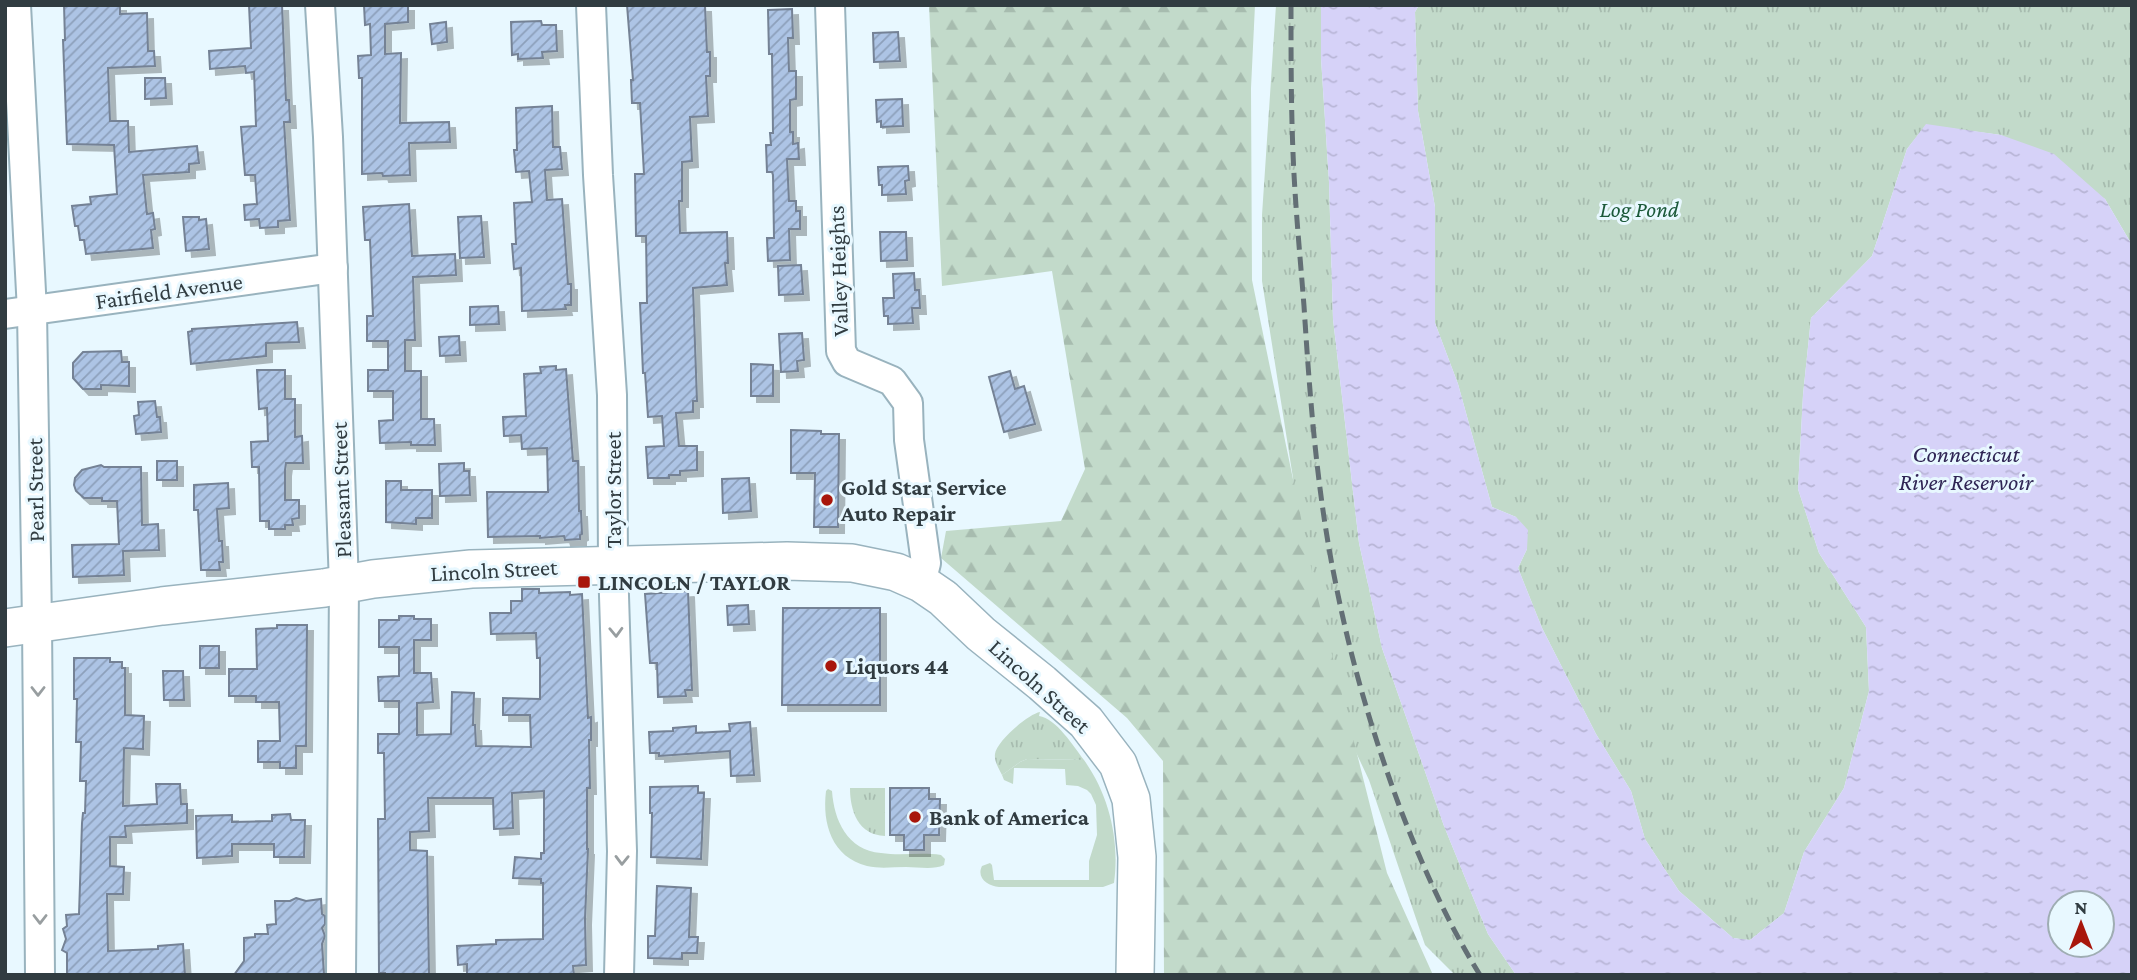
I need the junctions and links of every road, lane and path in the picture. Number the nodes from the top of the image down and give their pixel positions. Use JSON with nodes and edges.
{"nodes":[{"id":1,"x":16,"y":5,"type":"edge"},
{"id":2,"x":320,"y":5,"type":"edge"},
{"id":3,"x":591,"y":5,"type":"edge"},
{"id":4,"x":831,"y":5,"type":"edge"},
{"id":5,"x":333,"y":268,"type":"junction"},
{"id":6,"x":18,"y":312,"type":"edge"},
{"id":7,"x":613,"y":564,"type":"junction"},
{"id":8,"x":920,"y":583,"type":"junction"},
{"id":9,"x":344,"y":585,"type":"junction"},
{"id":10,"x":21,"y":625,"type":"edge"},
{"id":11,"x":40,"y":975,"type":"edge"},
{"id":12,"x":341,"y":975,"type":"edge"},
{"id":13,"x":618,"y":975,"type":"edge"},
{"id":14,"x":1135,"y":975,"type":"edge"}],
"edges":[{"from":1,"to":6,"type":"street","name":"Pearl Street"},
{"from":2,"to":5,"type":"street","name":"Pleasant Street"},
{"from":3,"to":7,"type":"street","name":"Taylor Street"},
{"from":4,"to":8,"type":"street","name":"Valley Heights"},
{"from":5,"to":6,"type":"street","name":"Fairfield Avenue"},
{"from":5,"to":9,"type":"street","name":"Pleasant Street"},
{"from":6,"to":10,"type":"street","name":"Pearl Street"},
{"from":7,"to":8,"type":"main road","name":"Lincoln Street"},
{"from":7,"to":9,"type":"main road","name":"Lincoln Street"},
{"from":7,"to":13,"type":"street","name":"Taylor Street","one_way":true},
{"from":8,"to":14,"type":"main road","name":"Lincoln Street"},
{"from":9,"to":10,"type":"main road","name":"Lincoln Street"},
{"from":9,"to":12,"type":"street","name":"Pleasant Street"},
{"from":10,"to":11,"type":"street","name":"Pearl Street","one_way":true}]}
